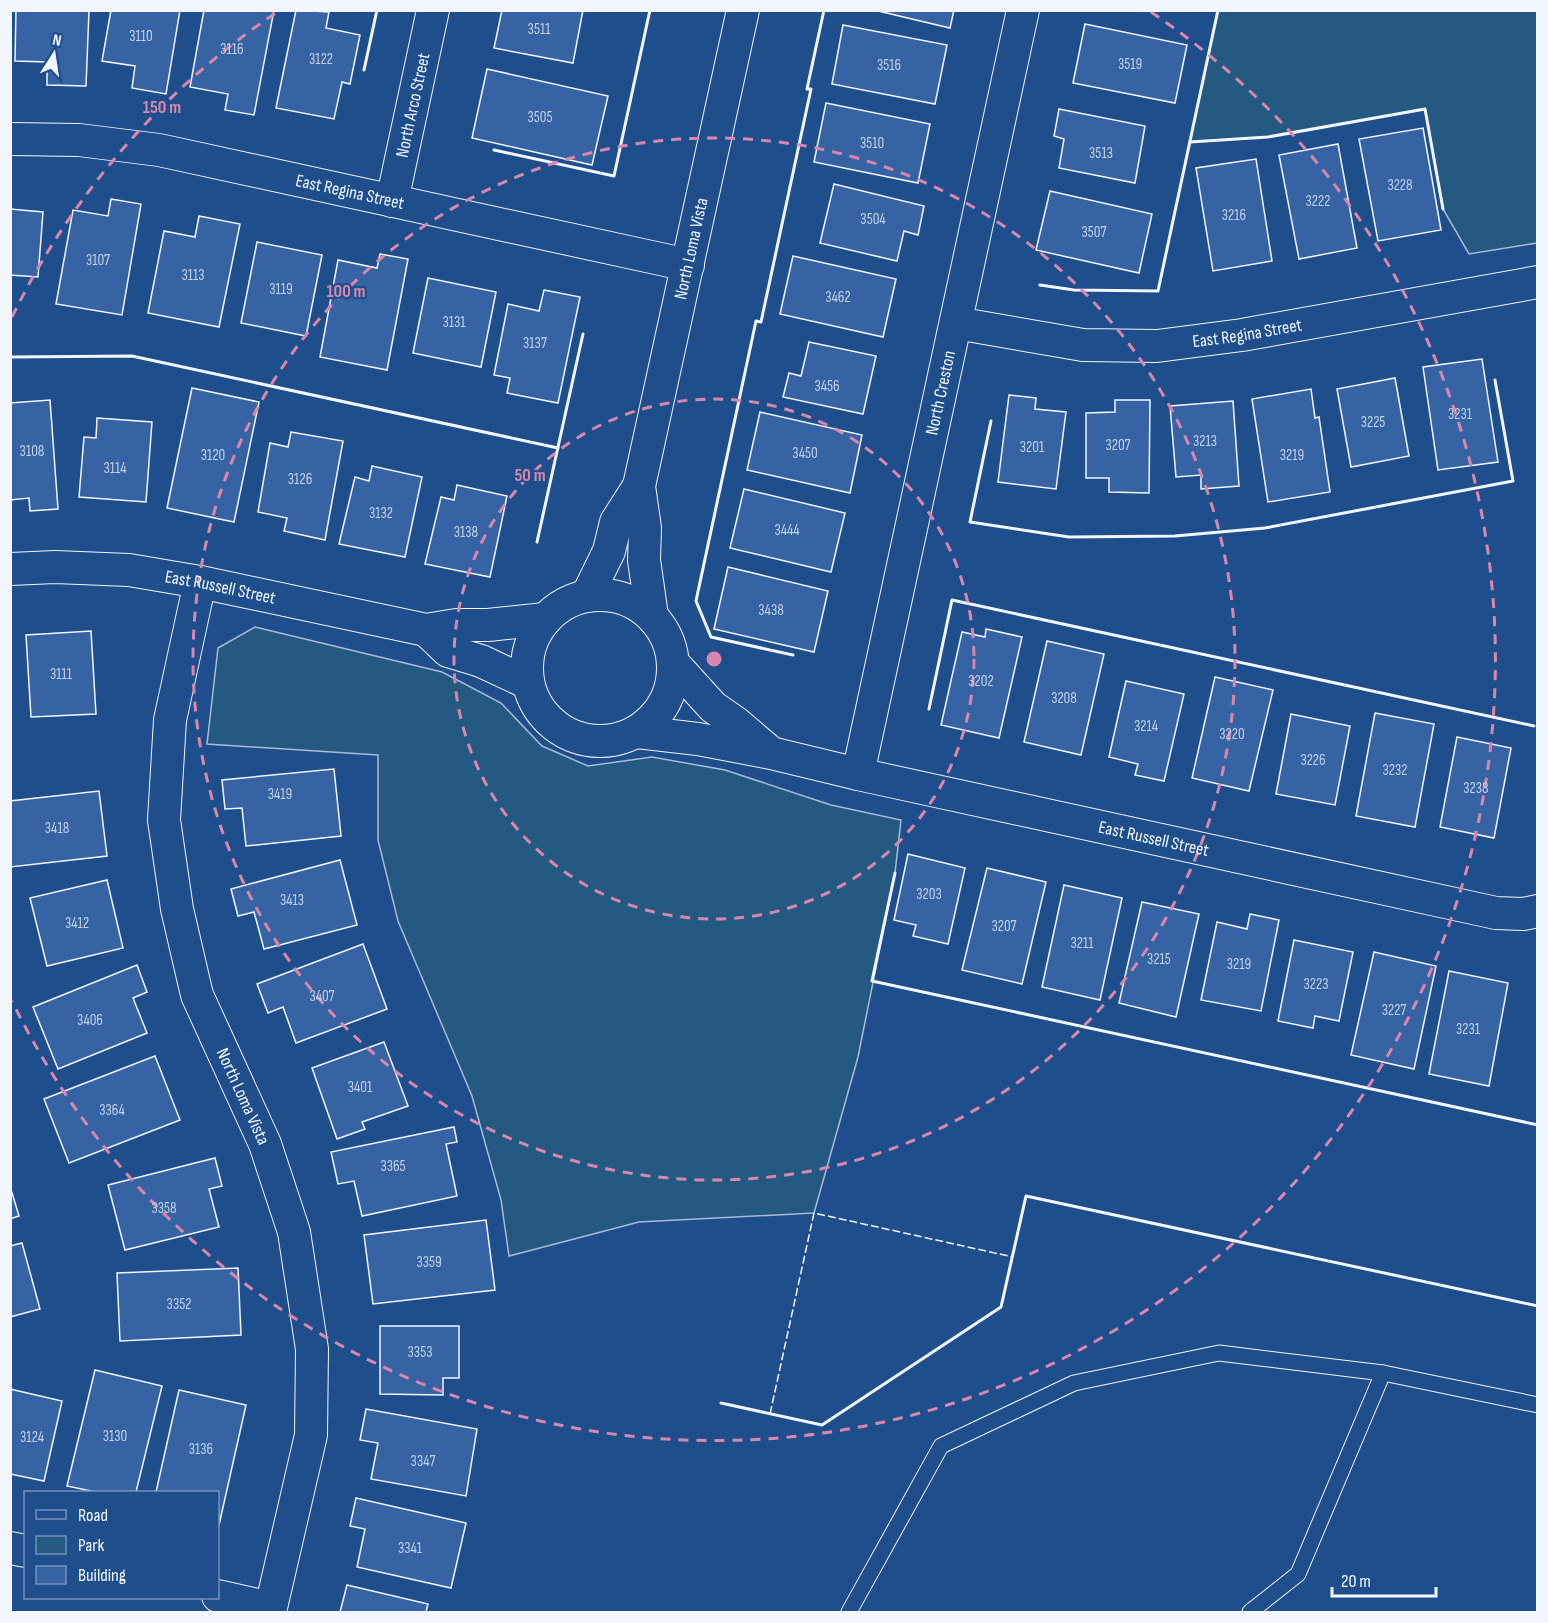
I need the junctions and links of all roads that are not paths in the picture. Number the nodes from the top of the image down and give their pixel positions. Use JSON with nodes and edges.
{"nodes":[{"id":1,"x":433,"y":10,"type":"edge"},
{"id":2,"x":743,"y":10,"type":"edge"},
{"id":3,"x":1023,"y":10,"type":"edge"},
{"id":4,"x":10,"y":139,"type":"edge"},
{"id":5,"x":392,"y":201,"type":"junction"},
{"id":6,"x":688,"y":265,"type":"junction"},
{"id":7,"x":1536,"y":288,"type":"edge"},
{"id":8,"x":956,"y":323,"type":"junction"},
{"id":9,"x":639,"y":486,"type":"junction"},
{"id":10,"x":10,"y":569,"type":"edge"},
{"id":11,"x":200,"y":582,"type":"junction"},
{"id":12,"x":587,"y":596,"type":"junction"},
{"id":13,"x":652,"y":616,"type":"junction"},
{"id":14,"x":545,"y":619,"type":"junction"},
{"id":15,"x":426,"y":630,"type":"junction"},
{"id":16,"x":674,"y":664,"type":"junction"},
{"id":17,"x":528,"y":683,"type":"junction"},
{"id":18,"x":637,"y":732,"type":"junction"},
{"id":19,"x":771,"y":753,"type":"junction"},
{"id":20,"x":858,"y":774,"type":"junction"},
{"id":21,"x":1538,"y":911,"type":"edge"},
{"id":22,"x":1383,"y":1373,"type":"junction"},
{"id":23,"x":1538,"y":1405,"type":"edge"},
{"id":24,"x":219,"y":1596,"type":"edge"},
{"id":25,"x":270,"y":1610,"type":"edge"},
{"id":26,"x":849,"y":1612,"type":"edge"},
{"id":27,"x":1250,"y":1612,"type":"edge"}],
"edges":[{"from":1,"to":5,"type":"street","name":"North Arco Street"},
{"from":2,"to":6,"type":"street","name":"North Loma Vista"},
{"from":3,"to":8,"type":"street","name":"North Creston"},
{"from":4,"to":5,"type":"street","name":"East Regina Street"},
{"from":5,"to":6,"type":"street","name":"East Regina Street"},
{"from":6,"to":9,"type":"street","name":"North Loma Vista"},
{"from":7,"to":8,"type":"street","name":"East Regina Street"},
{"from":8,"to":20,"type":"street","name":"North Creston"},
{"from":9,"to":12,"type":"street","name":"North Loma Vista"},
{"from":9,"to":13,"type":"street","name":"North Loma Vista"},
{"from":10,"to":11,"type":"street","name":"East Russell Street"},
{"from":11,"to":15,"type":"street","name":"East Russell Street"},
{"from":11,"to":25,"type":"street","name":"North Loma Vista"},
{"from":12,"to":13,"type":"street"},
{"from":12,"to":14,"type":"street"},
{"from":13,"to":16,"type":"street"},
{"from":14,"to":15,"type":"street","name":"East Russell Street"},
{"from":14,"to":17,"type":"street"},
{"from":15,"to":17,"type":"street"},
{"from":16,"to":18,"type":"street"},
{"from":16,"to":19,"type":"street","name":"East Russell Street"},
{"from":17,"to":18,"type":"street"},
{"from":18,"to":19,"type":"street","name":"East Russell Street"},
{"from":19,"to":20,"type":"street","name":"East Russell Street"},
{"from":20,"to":21,"type":"street","name":"East Russell Street"},
{"from":22,"to":23,"type":"lane"},
{"from":22,"to":26,"type":"lane"},
{"from":22,"to":27,"type":"lane"},
{"from":24,"to":25,"type":"street"}]}
